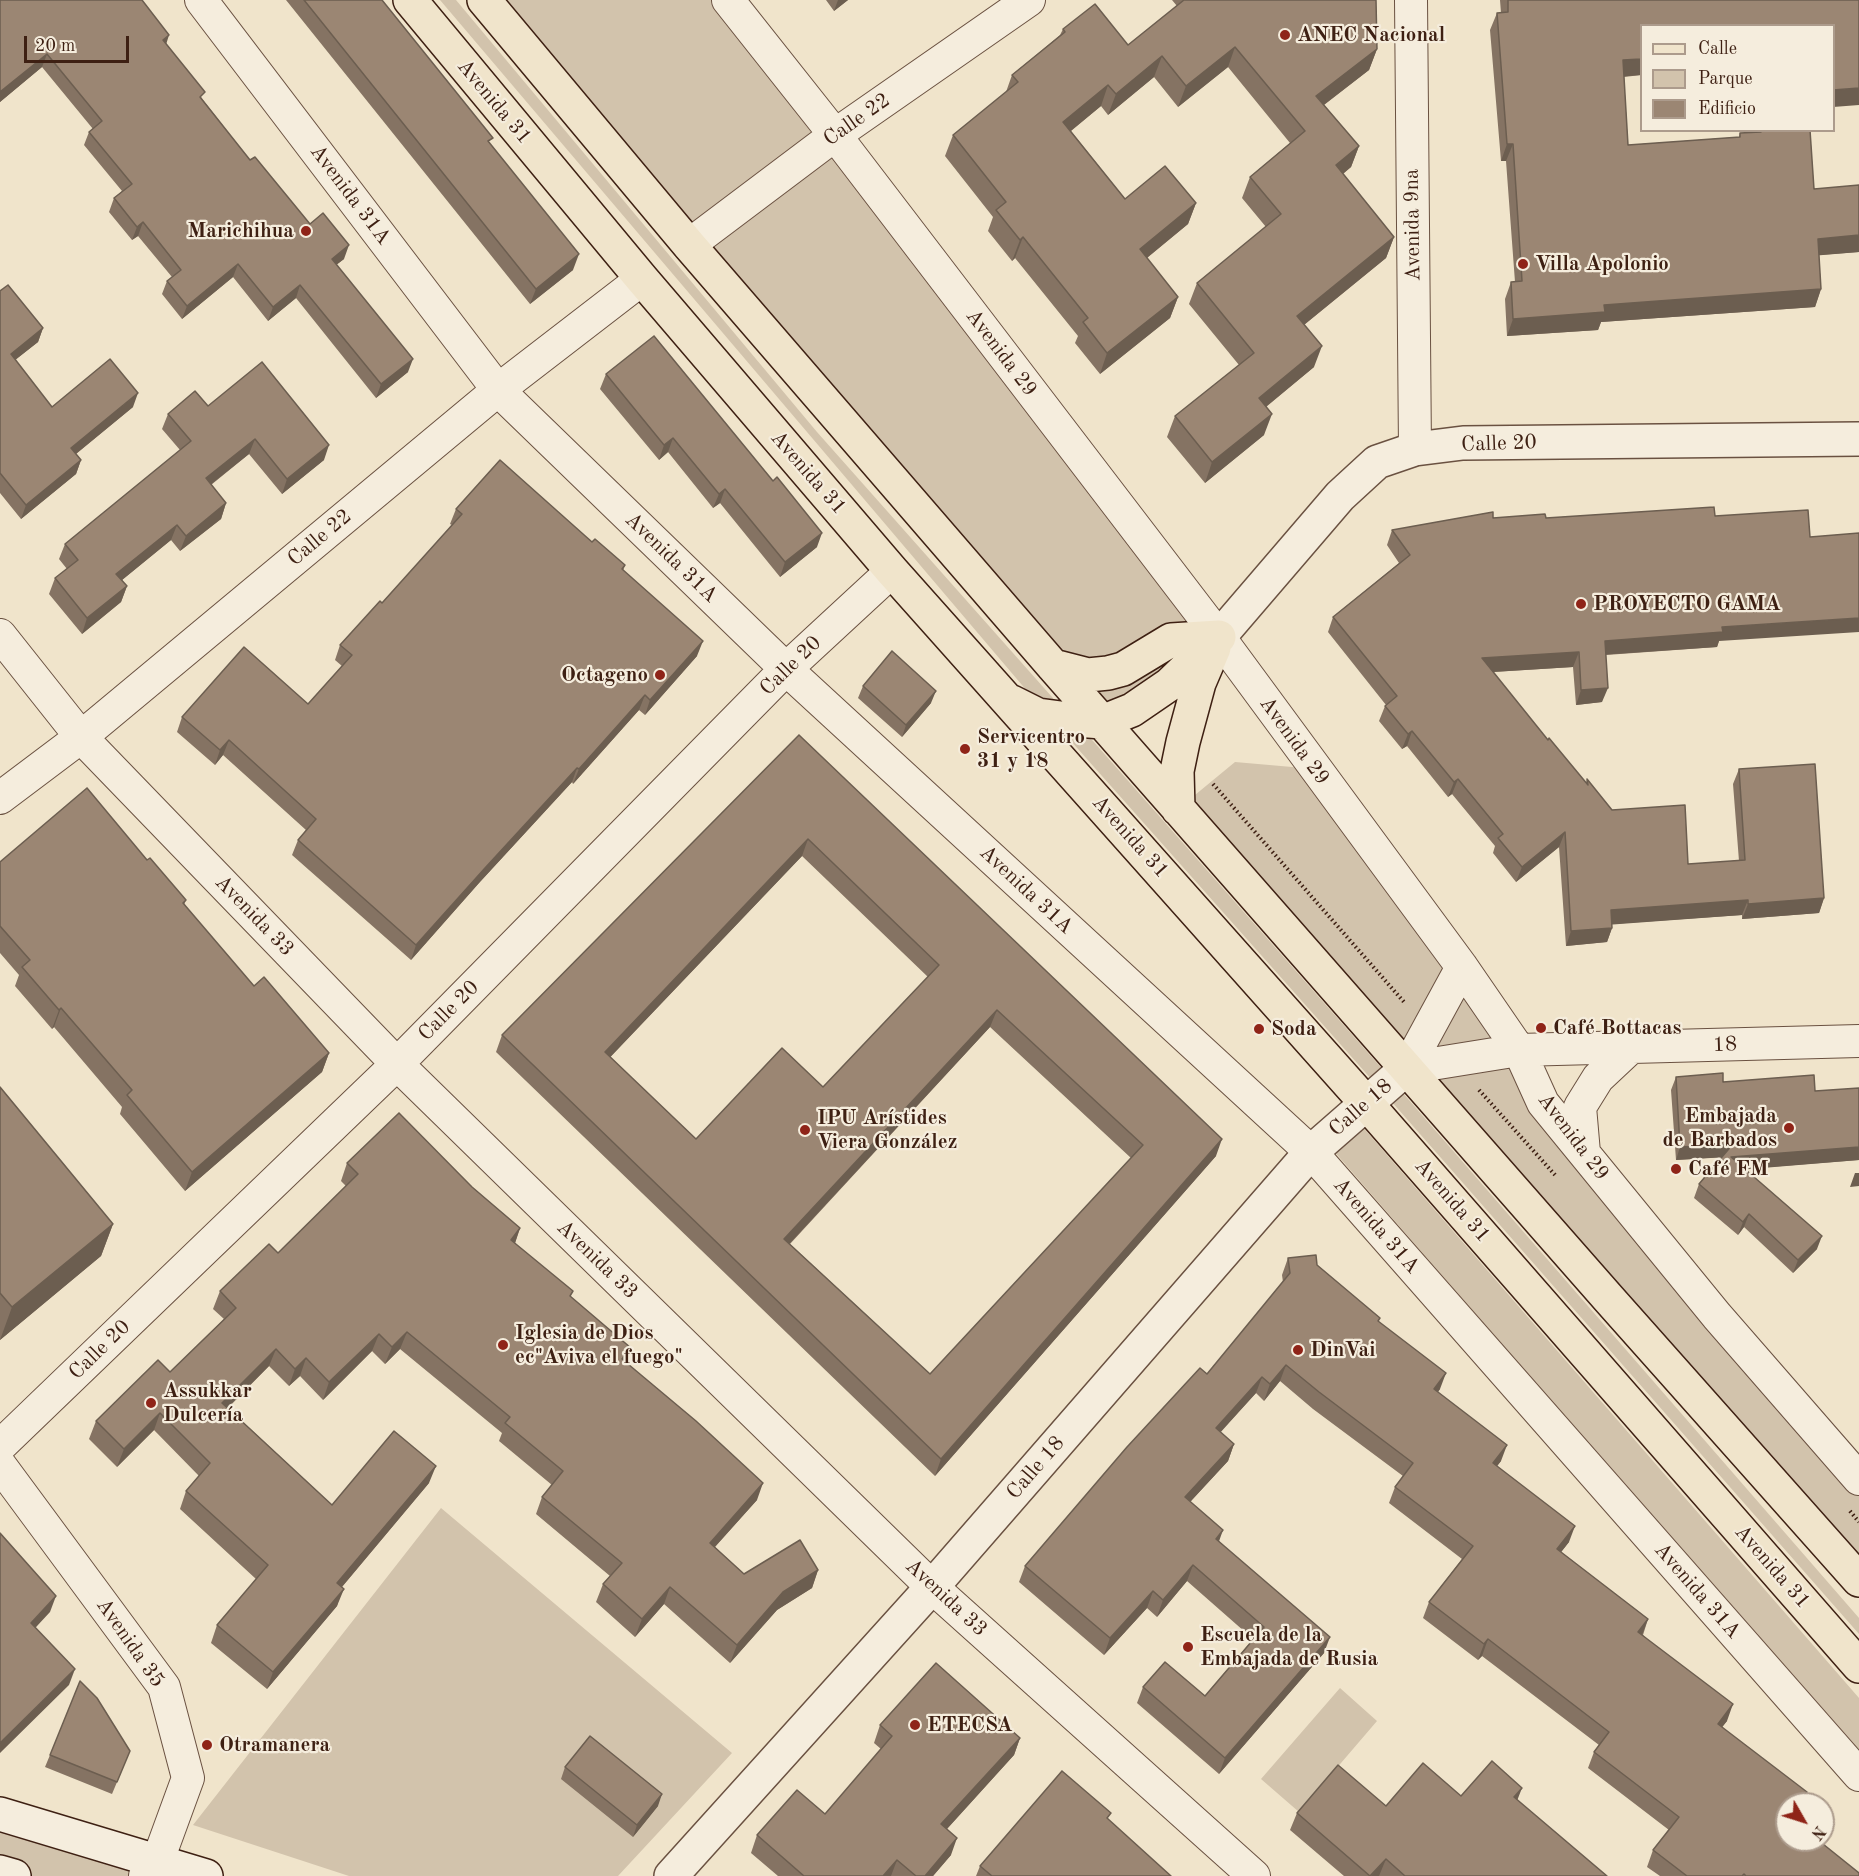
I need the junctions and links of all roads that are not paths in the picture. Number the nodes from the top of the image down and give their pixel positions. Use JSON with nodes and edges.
{"nodes":[{"id":1,"x":201,"y":0,"type":"edge"},
{"id":2,"x":410,"y":0,"type":"edge"},
{"id":3,"x":484,"y":0,"type":"edge"},
{"id":4,"x":728,"y":0,"type":"edge"},
{"id":5,"x":1029,"y":0,"type":"edge"},
{"id":6,"x":1411,"y":0,"type":"edge"},
{"id":7,"x":834,"y":135,"type":"junction"},
{"id":8,"x":689,"y":245,"type":"junction"},
{"id":9,"x":642,"y":279,"type":"junction"},
{"id":10,"x":498,"y":390,"type":"junction"},
{"id":11,"x":1859,"y":439,"type":"edge"},
{"id":12,"x":1415,"y":449,"type":"junction"},
{"id":13,"x":892,"y":571,"type":"junction"},
{"id":14,"x":0,"y":635,"type":"edge"},
{"id":15,"x":1219,"y":638,"type":"junction"},
{"id":16,"x":1053,"y":666,"type":"junction"},
{"id":17,"x":786,"y":669,"type":"junction"},
{"id":18,"x":1008,"y":700,"type":"junction"},
{"id":19,"x":1102,"y":722,"type":"junction"},
{"id":20,"x":81,"y":737,"type":"junction"},
{"id":21,"x":0,"y":798,"type":"edge"},
{"id":22,"x":1178,"y":809,"type":"junction"},
{"id":23,"x":1462,"y":967,"type":"junction"},
{"id":24,"x":1859,"y":1041,"type":"edge"},
{"id":25,"x":1630,"y":1048,"type":"junction"},
{"id":26,"x":1519,"y":1050,"type":"junction"},
{"id":27,"x":397,"y":1064,"type":"junction"},
{"id":28,"x":1407,"y":1068,"type":"junction"},
{"id":29,"x":1367,"y":1104,"type":"junction"},
{"id":30,"x":1311,"y":1152,"type":"junction"},
{"id":31,"x":1584,"y":1153,"type":"junction"},
{"id":32,"x":0,"y":1446,"type":"edge"},
{"id":33,"x":0,"y":1465,"type":"edge"},
{"id":34,"x":1851,"y":1492,"type":"edge"},
{"id":35,"x":1859,"y":1580,"type":"edge"},
{"id":36,"x":932,"y":1587,"type":"junction"},
{"id":37,"x":1859,"y":1666,"type":"edge"},
{"id":38,"x":1859,"y":1775,"type":"edge"},
{"id":39,"x":0,"y":1814,"type":"edge"},
{"id":40,"x":151,"y":1868,"type":"edge"},
{"id":41,"x":0,"y":1872,"type":"edge"},
{"id":42,"x":14,"y":1876,"type":"edge"},
{"id":43,"x":206,"y":1876,"type":"edge"},
{"id":44,"x":671,"y":1876,"type":"edge"},
{"id":45,"x":1254,"y":1876,"type":"edge"}],
"edges":[{"from":1,"to":10,"type":"street","name":"Avenida 31A"},
{"from":2,"to":9,"type":"main road","name":"Avenida 31"},
{"from":3,"to":8,"type":"main road"},
{"from":4,"to":7,"type":"street","name":"Avenida 29"},
{"from":5,"to":7,"type":"street","name":"Calle 22"},
{"from":6,"to":12,"type":"street","name":"Avenida 9na"},
{"from":7,"to":8,"type":"street","name":"Calle 22"},
{"from":7,"to":15,"type":"street","name":"Avenida 29"},
{"from":8,"to":16,"type":"main road"},
{"from":9,"to":10,"type":"street","name":"Calle 22"},
{"from":9,"to":13,"type":"main road","name":"Avenida 31"},
{"from":10,"to":17,"type":"street","name":"Avenida 31A"},
{"from":10,"to":20,"type":"street","name":"Calle 22"},
{"from":11,"to":12,"type":"street","name":"Calle 20"},
{"from":12,"to":15,"type":"street","name":"Calle 20"},
{"from":13,"to":17,"type":"street","name":"Calle 20"},
{"from":13,"to":18,"type":"main road","name":"Avenida 31"},
{"from":14,"to":20,"type":"street","name":"Avenida 33"},
{"from":15,"to":16,"type":"main road"},
{"from":15,"to":19,"type":"main road"},
{"from":15,"to":22,"type":"main road"},
{"from":15,"to":23,"type":"street","name":"Avenida 29"},
{"from":16,"to":19,"type":"main road"},
{"from":17,"to":27,"type":"street","name":"Calle 20"},
{"from":17,"to":30,"type":"street","name":"Avenida 31A"},
{"from":18,"to":19,"type":"main road"},
{"from":18,"to":29,"type":"main road","name":"Avenida 31"},
{"from":19,"to":22,"type":"main road"},
{"from":20,"to":21,"type":"street","name":"Calle 22"},
{"from":20,"to":27,"type":"street","name":"Avenida 33"},
{"from":22,"to":28,"type":"main road"},
{"from":23,"to":26,"type":"street","name":"Avenida 29"},
{"from":23,"to":28,"type":"street","name":"Calle 18"},
{"from":24,"to":25,"type":"street","name":"18"},
{"from":25,"to":26,"type":"street","name":"18"},
{"from":25,"to":31,"type":"street"},
{"from":26,"to":28,"type":"street","name":"Calle 18"},
{"from":26,"to":31,"type":"street","name":"Avenida 29"},
{"from":27,"to":32,"type":"street","name":"Calle 20"},
{"from":27,"to":36,"type":"street","name":"Avenida 33"},
{"from":28,"to":29,"type":"street","name":"Calle 18"},
{"from":28,"to":35,"type":"main road"},
{"from":29,"to":30,"type":"street","name":"Calle 18"},
{"from":29,"to":37,"type":"main road","name":"Avenida 31"},
{"from":30,"to":36,"type":"street","name":"Calle 18"},
{"from":30,"to":38,"type":"street","name":"Avenida 31A"},
{"from":31,"to":34,"type":"street","name":"Avenida 29"},
{"from":33,"to":40,"type":"street","name":"Avenida 35"},
{"from":36,"to":44,"type":"street","name":"Calle 18"},
{"from":36,"to":45,"type":"street","name":"Avenida 33"},
{"from":39,"to":40,"type":"street"},
{"from":40,"to":43,"type":"street"},
{"from":41,"to":42,"type":"street"}]}
